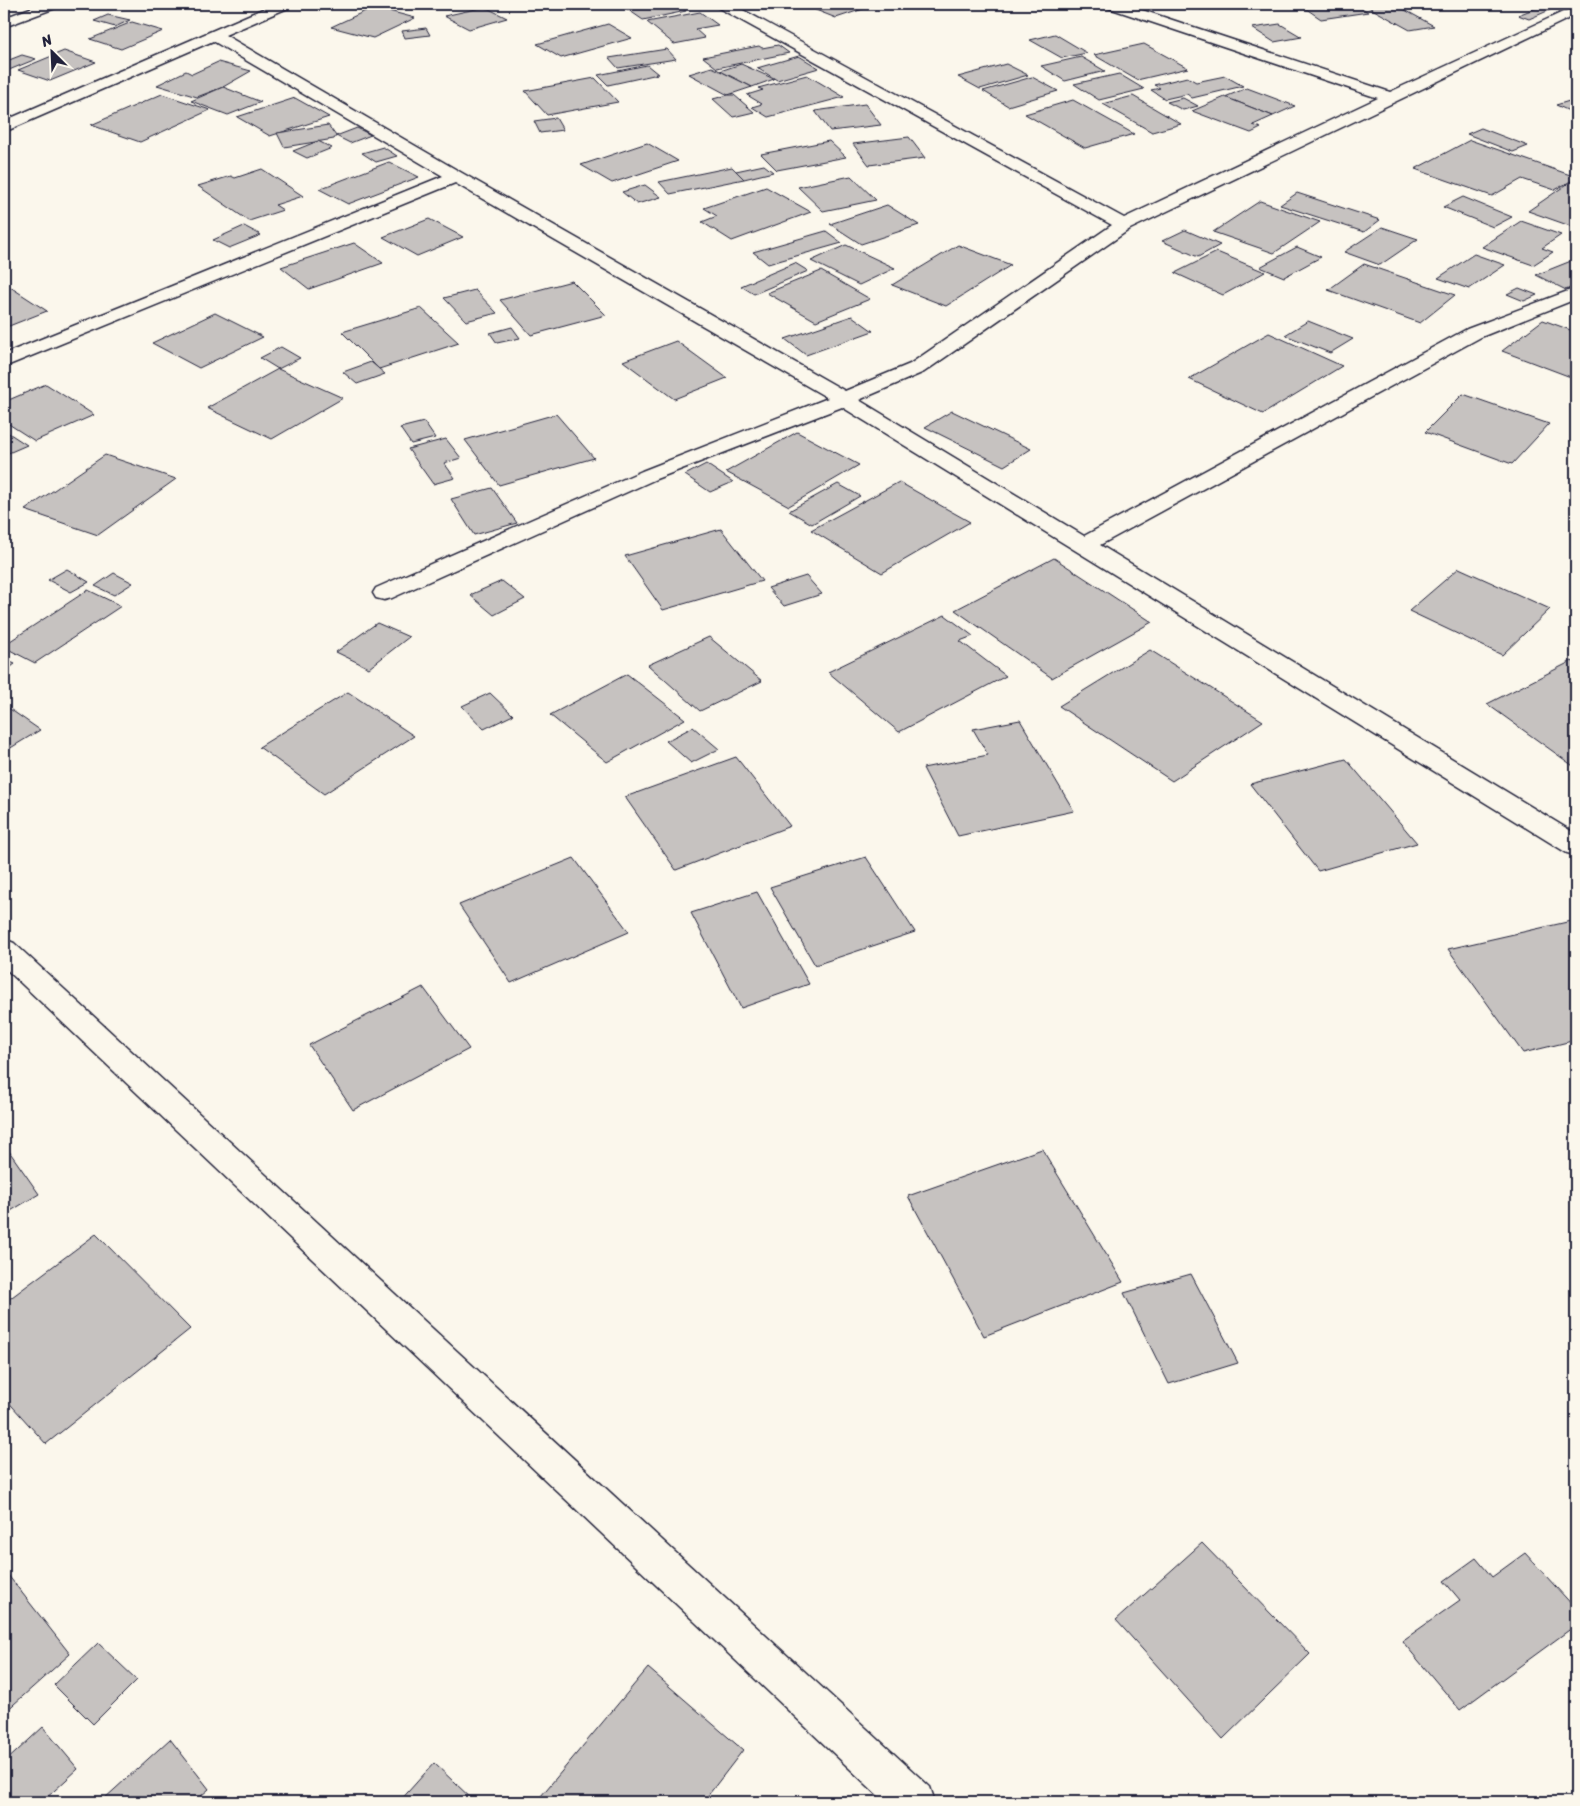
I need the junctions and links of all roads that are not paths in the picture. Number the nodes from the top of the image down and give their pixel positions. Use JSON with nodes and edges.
{"nodes":[{"id":1,"x":53,"y":4,"type":"edge"},
{"id":2,"x":285,"y":4,"type":"edge"},
{"id":3,"x":722,"y":4,"type":"edge"},
{"id":4,"x":1110,"y":4,"type":"edge"},
{"id":5,"x":1576,"y":10,"type":"edge"},
{"id":6,"x":4,"y":24,"type":"edge"},
{"id":7,"x":214,"y":35,"type":"junction"},
{"id":8,"x":1392,"y":98,"type":"junction"},
{"id":9,"x":4,"y":127,"type":"edge"},
{"id":10,"x":456,"y":177,"type":"junction"},
{"id":11,"x":1124,"y":226,"type":"junction"},
{"id":12,"x":1576,"y":293,"type":"edge"},
{"id":13,"x":4,"y":361,"type":"edge"},
{"id":14,"x":844,"y":399,"type":"junction"},
{"id":15,"x":1084,"y":545,"type":"junction"},
{"id":16,"x":384,"y":593,"type":"dead end"},
{"id":17,"x":1576,"y":846,"type":"edge"},
{"id":18,"x":4,"y":950,"type":"edge"},
{"id":19,"x":915,"y":1802,"type":"edge"}],
"edges":[{"from":1,"to":6,"type":"street"},
{"from":2,"to":7,"type":"street"},
{"from":3,"to":11,"type":"street"},
{"from":4,"to":8,"type":"street"},
{"from":5,"to":8,"type":"street"},
{"from":7,"to":9,"type":"street"},
{"from":7,"to":10,"type":"street"},
{"from":8,"to":11,"type":"street"},
{"from":10,"to":13,"type":"street"},
{"from":10,"to":14,"type":"street"},
{"from":11,"to":14,"type":"street"},
{"from":12,"to":15,"type":"street"},
{"from":14,"to":15,"type":"street"},
{"from":14,"to":16,"type":"street"},
{"from":15,"to":17,"type":"street"},
{"from":18,"to":19,"type":"street"}]}
